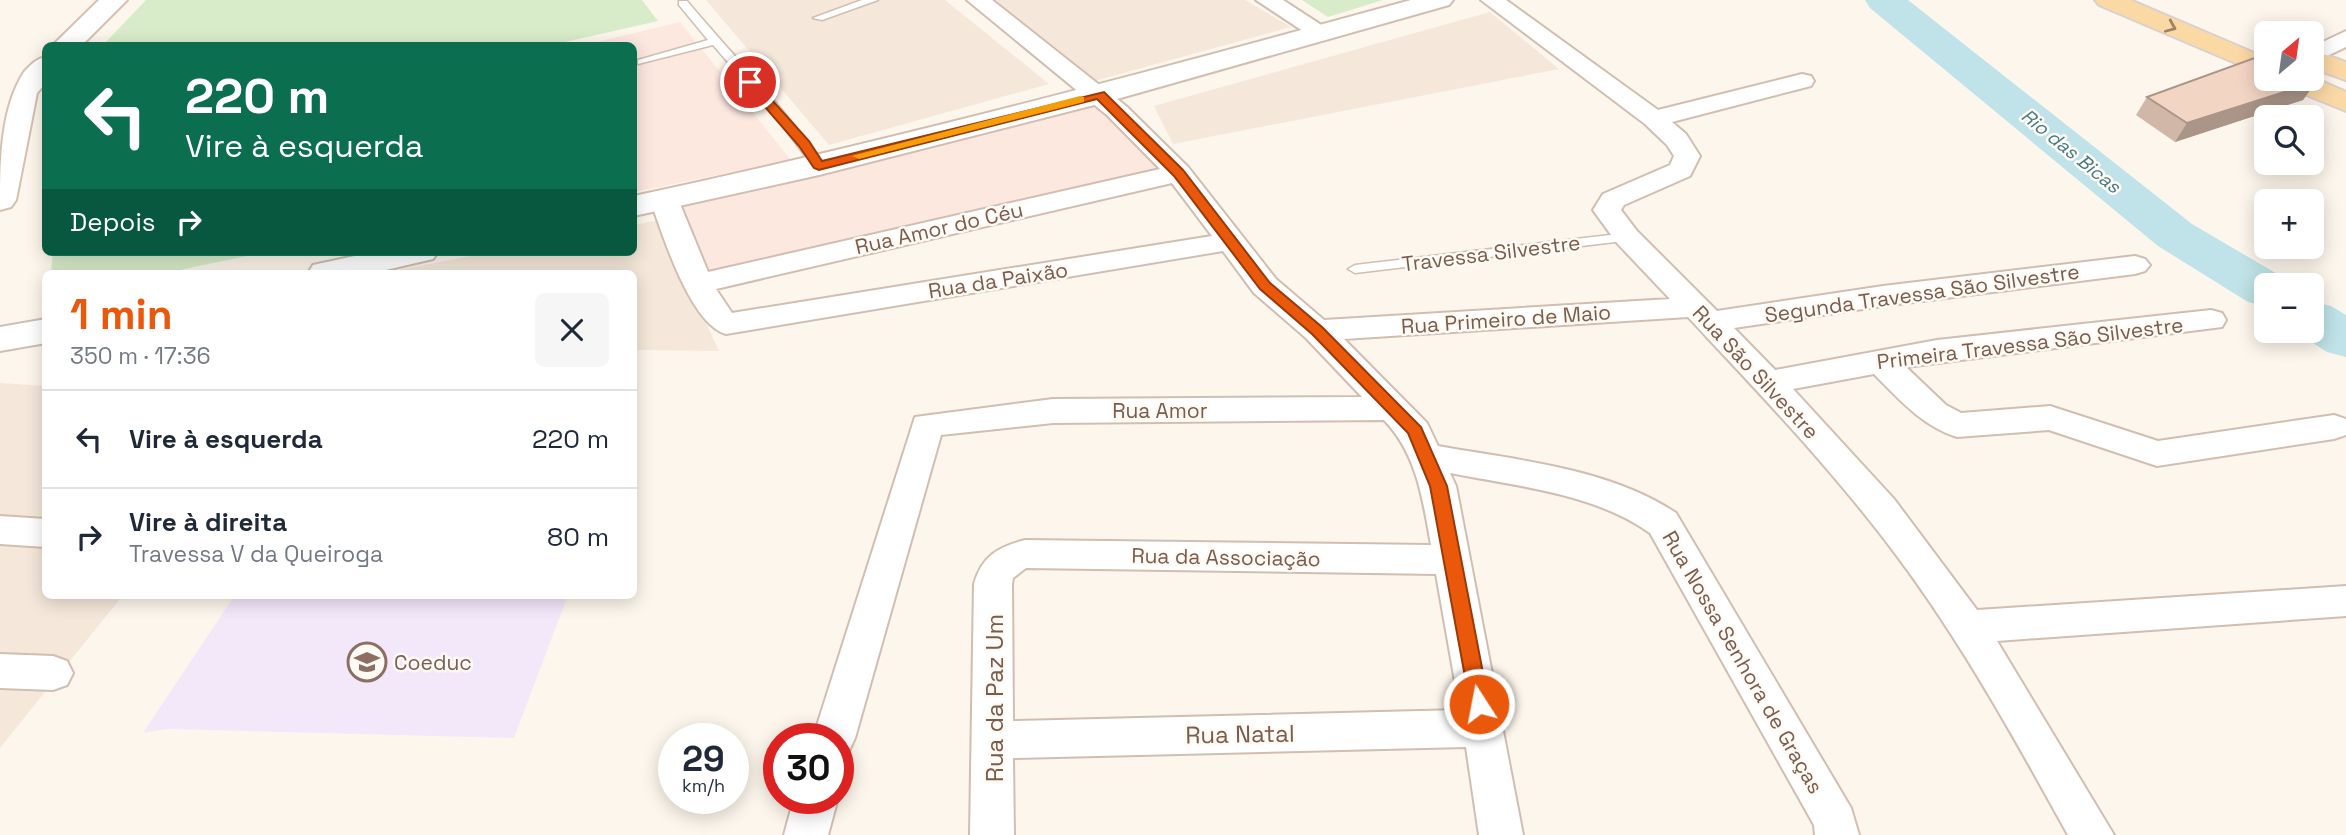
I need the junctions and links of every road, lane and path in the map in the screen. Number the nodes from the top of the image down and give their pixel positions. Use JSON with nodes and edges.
{"nodes":[{"id":1,"x":97,"y":0,"type":"edge"},
{"id":2,"x":114,"y":0,"type":"edge"},
{"id":3,"x":873,"y":0,"type":"edge"},
{"id":4,"x":978,"y":0,"type":"edge"},
{"id":5,"x":1267,"y":0,"type":"edge"},
{"id":6,"x":1440,"y":0,"type":"edge"},
{"id":7,"x":1492,"y":0,"type":"edge"},
{"id":8,"x":2108,"y":0,"type":"edge"},
{"id":9,"x":683,"y":3,"type":"dead end"},
{"id":10,"x":818,"y":18,"type":"dead end"},
{"id":11,"x":1320,"y":32,"type":"junction"},
{"id":12,"x":2346,"y":38,"type":"edge"},
{"id":13,"x":69,"y":42,"type":"edge"},
{"id":14,"x":69,"y":42,"type":"edge"},
{"id":15,"x":713,"y":42,"type":"junction"},
{"id":16,"x":2324,"y":50,"type":"edge"},
{"id":17,"x":642,"y":62,"type":"dead end"},
{"id":18,"x":2324,"y":62,"type":"edge"},
{"id":19,"x":2254,"y":63,"type":"edge"},
{"id":20,"x":42,"y":70,"type":"edge"},
{"id":21,"x":2346,"y":72,"type":"edge"},
{"id":22,"x":1802,"y":80,"type":"dead end"},
{"id":23,"x":2320,"y":91,"type":"edge"},
{"id":24,"x":1100,"y":95,"type":"junction"},
{"id":25,"x":2346,"y":102,"type":"edge"},
{"id":26,"x":1654,"y":119,"type":"junction"},
{"id":27,"x":819,"y":166,"type":"junction"},
{"id":28,"x":1179,"y":173,"type":"junction"},
{"id":29,"x":664,"y":199,"type":"junction"},
{"id":30,"x":0,"y":200,"type":"edge"},
{"id":31,"x":637,"y":204,"type":"edge"},
{"id":32,"x":1627,"y":237,"type":"junction"},
{"id":33,"x":1232,"y":241,"type":"junction"},
{"id":34,"x":403,"y":256,"type":"edge"},
{"id":35,"x":2135,"y":265,"type":"dead end"},
{"id":36,"x":1355,"y":269,"type":"dead end"},
{"id":37,"x":339,"y":270,"type":"edge"},
{"id":38,"x":700,"y":283,"type":"junction"},
{"id":39,"x":1702,"y":315,"type":"junction"},
{"id":40,"x":2211,"y":320,"type":"dead end"},
{"id":41,"x":1317,"y":331,"type":"junction"},
{"id":42,"x":42,"y":332,"type":"edge"},
{"id":43,"x":0,"y":339,"type":"edge"},
{"id":44,"x":1881,"y":362,"type":"junction"},
{"id":45,"x":1766,"y":383,"type":"junction"},
{"id":46,"x":1393,"y":408,"type":"junction"},
{"id":47,"x":2334,"y":427,"type":"dead end"},
{"id":48,"x":1427,"y":456,"type":"junction"},
{"id":49,"x":0,"y":530,"type":"edge"},
{"id":50,"x":42,"y":533,"type":"edge"},
{"id":51,"x":1451,"y":560,"type":"junction"},
{"id":52,"x":1003,"y":563,"type":"joint"},
{"id":53,"x":2346,"y":601,"type":"edge"},
{"id":54,"x":1965,"y":627,"type":"junction"},
{"id":55,"x":0,"y":671,"type":"edge"},
{"id":56,"x":53,"y":673,"type":"dead end"},
{"id":57,"x":838,"y":723,"type":"edge"},
{"id":58,"x":1484,"y":727,"type":"junction"},
{"id":59,"x":995,"y":740,"type":"junction"},
{"id":60,"x":812,"y":814,"type":"edge"},
{"id":61,"x":806,"y":835,"type":"edge"},
{"id":62,"x":992,"y":835,"type":"edge"},
{"id":63,"x":1501,"y":835,"type":"edge"},
{"id":64,"x":1838,"y":835,"type":"edge"},
{"id":65,"x":2092,"y":835,"type":"edge"}],
"edges":[{"from":1,"to":13,"type":"street"},
{"from":2,"to":14,"type":"street"},
{"from":3,"to":10,"type":"lane"},
{"from":4,"to":24,"type":"street"},
{"from":5,"to":11,"type":"street"},
{"from":6,"to":11,"type":"street"},
{"from":7,"to":26,"type":"street","name":"Rua São Silvestre"},
{"from":8,"to":19,"type":"main road","one_way":true},
{"from":9,"to":15,"type":"lane"},
{"from":11,"to":24,"type":"street"},
{"from":12,"to":16,"type":"street"},
{"from":15,"to":17,"type":"lane"},
{"from":15,"to":27,"type":"lane"},
{"from":18,"to":21,"type":"main road"},
{"from":20,"to":30,"type":"street"},
{"from":22,"to":26,"type":"street"},
{"from":23,"to":25,"type":"main road"},
{"from":24,"to":27,"type":"street"},
{"from":24,"to":28,"type":"street"},
{"from":26,"to":32,"type":"street","name":"Rua São Silvestre"},
{"from":27,"to":29,"type":"street"},
{"from":28,"to":33,"type":"street"},
{"from":28,"to":38,"type":"street","name":"Rua Amor do Céu"},
{"from":29,"to":31,"type":"street"},
{"from":29,"to":38,"type":"street"},
{"from":32,"to":36,"type":"lane","name":"Travessa Silvestre"},
{"from":32,"to":39,"type":"street","name":"Rua São Silvestre"},
{"from":33,"to":38,"type":"street","name":"Rua da Paixão"},
{"from":33,"to":41,"type":"street"},
{"from":34,"to":37,"type":"street"},
{"from":35,"to":39,"type":"street","name":"Segunda Travessa São Silvestre"},
{"from":39,"to":41,"type":"street","name":"Rua Primeiro de Maio"},
{"from":39,"to":45,"type":"street","name":"Rua São Silvestre"},
{"from":40,"to":44,"type":"street","name":"Primeira Travessa São Silvestre"},
{"from":41,"to":46,"type":"street"},
{"from":42,"to":43,"type":"street"},
{"from":44,"to":45,"type":"street","name":"Primeira Travessa São Silvestre"},
{"from":44,"to":47,"type":"street"},
{"from":45,"to":54,"type":"street","name":"Rua São Silvestre"},
{"from":46,"to":48,"type":"street"},
{"from":46,"to":57,"type":"street","name":"Rua Amor"},
{"from":48,"to":51,"type":"street"},
{"from":48,"to":64,"type":"street","name":"Rua Nossa Senhora de Graças"},
{"from":49,"to":50,"type":"street"},
{"from":51,"to":52,"type":"street","name":"Rua da Associação"},
{"from":51,"to":58,"type":"street"},
{"from":52,"to":59,"type":"street","name":"Rua da Paz Um"},
{"from":53,"to":54,"type":"street"},
{"from":54,"to":65,"type":"street","name":"Rua São Silvestre"},
{"from":55,"to":56,"type":"street"},
{"from":58,"to":59,"type":"street","name":"Rua Natal"},
{"from":58,"to":63,"type":"street"},
{"from":59,"to":62,"type":"street","name":"Rua da Paz Um"},
{"from":60,"to":61,"type":"street"}]}
